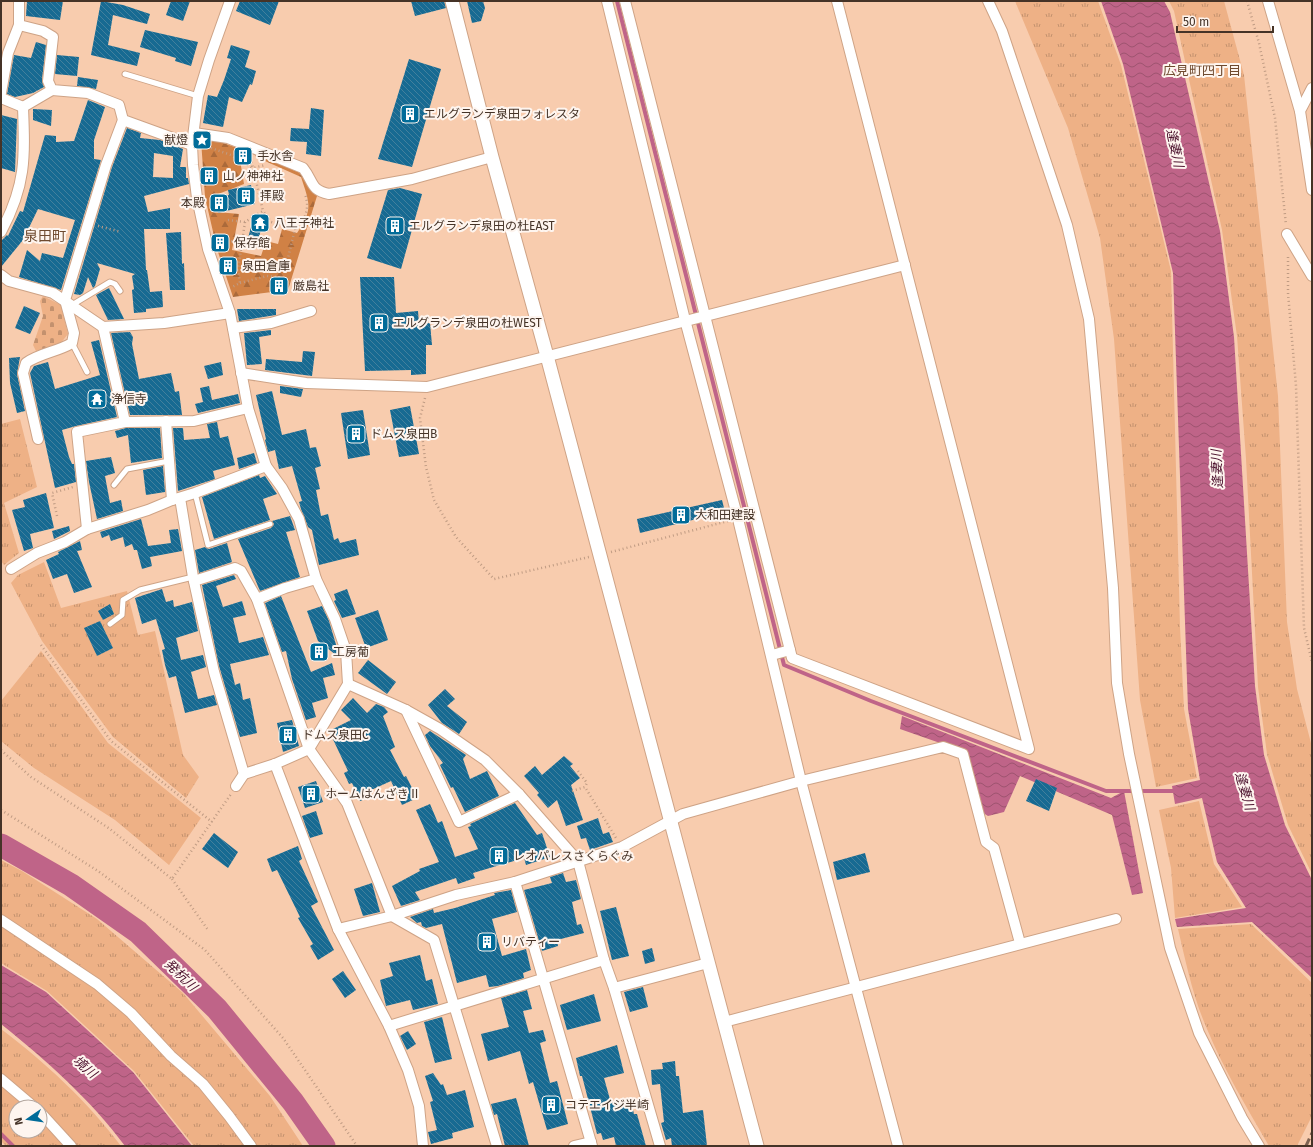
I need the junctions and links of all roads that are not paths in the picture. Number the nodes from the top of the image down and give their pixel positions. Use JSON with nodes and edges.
{"nodes":[{"id":1,"x":19,"y":1,"type":"edge"},
{"id":2,"x":230,"y":1,"type":"edge"},
{"id":3,"x":452,"y":1,"type":"edge"},
{"id":4,"x":607,"y":1,"type":"edge"},
{"id":5,"x":625,"y":1,"type":"edge"},
{"id":6,"x":837,"y":1,"type":"edge"},
{"id":7,"x":988,"y":1,"type":"edge"},
{"id":8,"x":1268,"y":1,"type":"edge"},
{"id":9,"x":19,"y":25,"type":"junction"},
{"id":10,"x":125,"y":74,"type":"dead end"},
{"id":11,"x":1312,"y":88,"type":"edge"},
{"id":12,"x":52,"y":90,"type":"junction"},
{"id":13,"x":1,"y":93,"type":"edge"},
{"id":14,"x":198,"y":96,"type":"junction"},
{"id":15,"x":22,"y":107,"type":"junction"},
{"id":16,"x":1300,"y":111,"type":"junction"},
{"id":17,"x":123,"y":120,"type":"junction"},
{"id":18,"x":194,"y":133,"type":"junction"},
{"id":19,"x":192,"y":144,"type":"junction"},
{"id":20,"x":492,"y":157,"type":"junction"},
{"id":21,"x":1312,"y":190,"type":"edge"},
{"id":22,"x":1,"y":232,"type":"edge"},
{"id":23,"x":1287,"y":234,"type":"road end"},
{"id":24,"x":906,"y":265,"type":"junction"},
{"id":25,"x":1,"y":275,"type":"edge"},
{"id":26,"x":1312,"y":276,"type":"edge"},
{"id":27,"x":120,"y":291,"type":"dead end"},
{"id":28,"x":68,"y":303,"type":"junction"},
{"id":29,"x":311,"y":311,"type":"dead end"},
{"id":30,"x":230,"y":313,"type":"junction"},
{"id":31,"x":706,"y":315,"type":"junction"},
{"id":32,"x":685,"y":320,"type":"junction"},
{"id":33,"x":104,"y":327,"type":"junction"},
{"id":34,"x":233,"y":328,"type":"junction"},
{"id":35,"x":72,"y":343,"type":"junction"},
{"id":36,"x":547,"y":356,"type":"junction"},
{"id":37,"x":87,"y":372,"type":"dead end"},
{"id":38,"x":241,"y":373,"type":"junction"},
{"id":39,"x":248,"y":408,"type":"junction"},
{"id":40,"x":166,"y":421,"type":"junction"},
{"id":41,"x":125,"y":422,"type":"junction"},
{"id":42,"x":38,"y":439,"type":"dead end"},
{"id":43,"x":169,"y":461,"type":"junction"},
{"id":44,"x":266,"y":466,"type":"junction"},
{"id":45,"x":114,"y":485,"type":"dead end"},
{"id":46,"x":195,"y":493,"type":"junction"},
{"id":47,"x":176,"y":499,"type":"junction"},
{"id":48,"x":270,"y":524,"type":"dead end"},
{"id":49,"x":87,"y":529,"type":"junction"},
{"id":50,"x":11,"y":569,"type":"dead end"},
{"id":51,"x":193,"y":579,"type":"junction"},
{"id":52,"x":316,"y":579,"type":"junction"},
{"id":53,"x":257,"y":599,"type":"junction"},
{"id":54,"x":110,"y":624,"type":"dead end"},
{"id":55,"x":790,"y":650,"type":"junction"},
{"id":56,"x":772,"y":655,"type":"junction"},
{"id":57,"x":348,"y":684,"type":"junction"},
{"id":58,"x":406,"y":710,"type":"junction"},
{"id":59,"x":309,"y":749,"type":"junction"},
{"id":60,"x":274,"y":764,"type":"junction"},
{"id":61,"x":244,"y":774,"type":"junction"},
{"id":62,"x":801,"y":781,"type":"junction"},
{"id":63,"x":236,"y":786,"type":"road end"},
{"id":64,"x":519,"y":794,"type":"junction"},
{"id":65,"x":671,"y":821,"type":"junction"},
{"id":66,"x":578,"y":861,"type":"junction"},
{"id":67,"x":515,"y":882,"type":"junction"},
{"id":68,"x":392,"y":916,"type":"junction"},
{"id":69,"x":1116,"y":919,"type":"dead end"},
{"id":70,"x":1,"y":920,"type":"edge"},
{"id":71,"x":338,"y":929,"type":"junction"},
{"id":72,"x":1020,"y":943,"type":"junction"},
{"id":73,"x":604,"y":960,"type":"junction"},
{"id":74,"x":708,"y":963,"type":"junction"},
{"id":75,"x":543,"y":978,"type":"junction"},
{"id":76,"x":855,"y":987,"type":"junction"},
{"id":77,"x":614,"y":988,"type":"junction"},
{"id":78,"x":454,"y":1006,"type":"junction"},
{"id":79,"x":724,"y":1022,"type":"junction"},
{"id":80,"x":389,"y":1026,"type":"junction"},
{"id":81,"x":1,"y":1079,"type":"edge"},
{"id":82,"x":25,"y":1099,"type":"edge"},
{"id":83,"x":48,"y":1121,"type":"edge"},
{"id":84,"x":591,"y":1144,"type":"edge"},
{"id":85,"x":71,"y":1146,"type":"edge"},
{"id":86,"x":250,"y":1146,"type":"edge"},
{"id":87,"x":423,"y":1146,"type":"edge"},
{"id":88,"x":497,"y":1146,"type":"edge"},
{"id":89,"x":574,"y":1146,"type":"edge"},
{"id":90,"x":660,"y":1146,"type":"edge"},
{"id":91,"x":757,"y":1146,"type":"edge"},
{"id":92,"x":898,"y":1146,"type":"edge"},
{"id":93,"x":1259,"y":1146,"type":"edge"}],
"edges":[{"from":1,"to":9,"type":"street"},
{"from":2,"to":14,"type":"street"},
{"from":3,"to":20,"type":"street"},
{"from":4,"to":32,"type":"street"},
{"from":5,"to":31,"type":"street"},
{"from":6,"to":24,"type":"street"},
{"from":7,"to":93,"type":"street"},
{"from":8,"to":16,"type":"street"},
{"from":9,"to":12,"type":"street"},
{"from":9,"to":13,"type":"street"},
{"from":10,"to":14,"type":"lane"},
{"from":11,"to":16,"type":"street"},
{"from":12,"to":15,"type":"street"},
{"from":12,"to":17,"type":"street"},
{"from":13,"to":15,"type":"street"},
{"from":14,"to":18,"type":"street"},
{"from":15,"to":22,"type":"street"},
{"from":16,"to":21,"type":"street"},
{"from":17,"to":19,"type":"street"},
{"from":17,"to":28,"type":"street"},
{"from":18,"to":19,"type":"street"},
{"from":18,"to":20,"type":"street"},
{"from":19,"to":30,"type":"street"},
{"from":20,"to":36,"type":"street"},
{"from":23,"to":26,"type":"street"},
{"from":24,"to":31,"type":"street"},
{"from":24,"to":55,"type":"street"},
{"from":25,"to":28,"type":"street"},
{"from":27,"to":28,"type":"lane"},
{"from":28,"to":33,"type":"street"},
{"from":28,"to":35,"type":"street"},
{"from":29,"to":34,"type":"street"},
{"from":30,"to":33,"type":"street"},
{"from":30,"to":34,"type":"street"},
{"from":31,"to":32,"type":"street"},
{"from":31,"to":55,"type":"street"},
{"from":32,"to":36,"type":"street"},
{"from":32,"to":56,"type":"street"},
{"from":33,"to":41,"type":"street"},
{"from":34,"to":38,"type":"street"},
{"from":35,"to":37,"type":"lane"},
{"from":35,"to":42,"type":"street"},
{"from":36,"to":38,"type":"street"},
{"from":36,"to":65,"type":"street"},
{"from":38,"to":39,"type":"street"},
{"from":39,"to":40,"type":"street"},
{"from":39,"to":44,"type":"street"},
{"from":40,"to":41,"type":"street"},
{"from":40,"to":43,"type":"street"},
{"from":41,"to":49,"type":"street"},
{"from":43,"to":45,"type":"lane"},
{"from":43,"to":47,"type":"street"},
{"from":44,"to":46,"type":"street"},
{"from":44,"to":52,"type":"street"},
{"from":46,"to":47,"type":"street"},
{"from":46,"to":48,"type":"lane"},
{"from":47,"to":49,"type":"street"},
{"from":47,"to":51,"type":"street"},
{"from":49,"to":50,"type":"street"},
{"from":51,"to":53,"type":"street"},
{"from":51,"to":54,"type":"lane"},
{"from":51,"to":61,"type":"street"},
{"from":52,"to":53,"type":"street"},
{"from":52,"to":57,"type":"street"},
{"from":53,"to":59,"type":"street"},
{"from":55,"to":56,"type":"street"},
{"from":56,"to":62,"type":"street"},
{"from":57,"to":58,"type":"street"},
{"from":57,"to":59,"type":"street"},
{"from":58,"to":64,"type":"street"},
{"from":58,"to":64,"type":"street"},
{"from":59,"to":60,"type":"street"},
{"from":59,"to":68,"type":"street"},
{"from":60,"to":61,"type":"street"},
{"from":60,"to":71,"type":"street"},
{"from":61,"to":63,"type":"street"},
{"from":62,"to":65,"type":"street"},
{"from":62,"to":72,"type":"street"},
{"from":62,"to":76,"type":"street"},
{"from":64,"to":66,"type":"street"},
{"from":65,"to":66,"type":"street"},
{"from":65,"to":74,"type":"street"},
{"from":66,"to":67,"type":"street"},
{"from":66,"to":73,"type":"street"},
{"from":67,"to":68,"type":"street"},
{"from":67,"to":75,"type":"street"},
{"from":68,"to":71,"type":"street"},
{"from":68,"to":78,"type":"street"},
{"from":69,"to":72,"type":"street"},
{"from":70,"to":86,"type":"street"},
{"from":71,"to":80,"type":"street"},
{"from":72,"to":76,"type":"street"},
{"from":73,"to":75,"type":"street"},
{"from":73,"to":77,"type":"street"},
{"from":74,"to":77,"type":"street"},
{"from":74,"to":79,"type":"street"},
{"from":75,"to":78,"type":"street"},
{"from":75,"to":84,"type":"street"},
{"from":76,"to":79,"type":"street"},
{"from":76,"to":92,"type":"street"},
{"from":77,"to":90,"type":"street"},
{"from":78,"to":80,"type":"street"},
{"from":78,"to":88,"type":"street"},
{"from":79,"to":91,"type":"street"},
{"from":80,"to":87,"type":"street"},
{"from":81,"to":82,"type":"street"},
{"from":83,"to":85,"type":"street"},
{"from":84,"to":89,"type":"street"}]}
